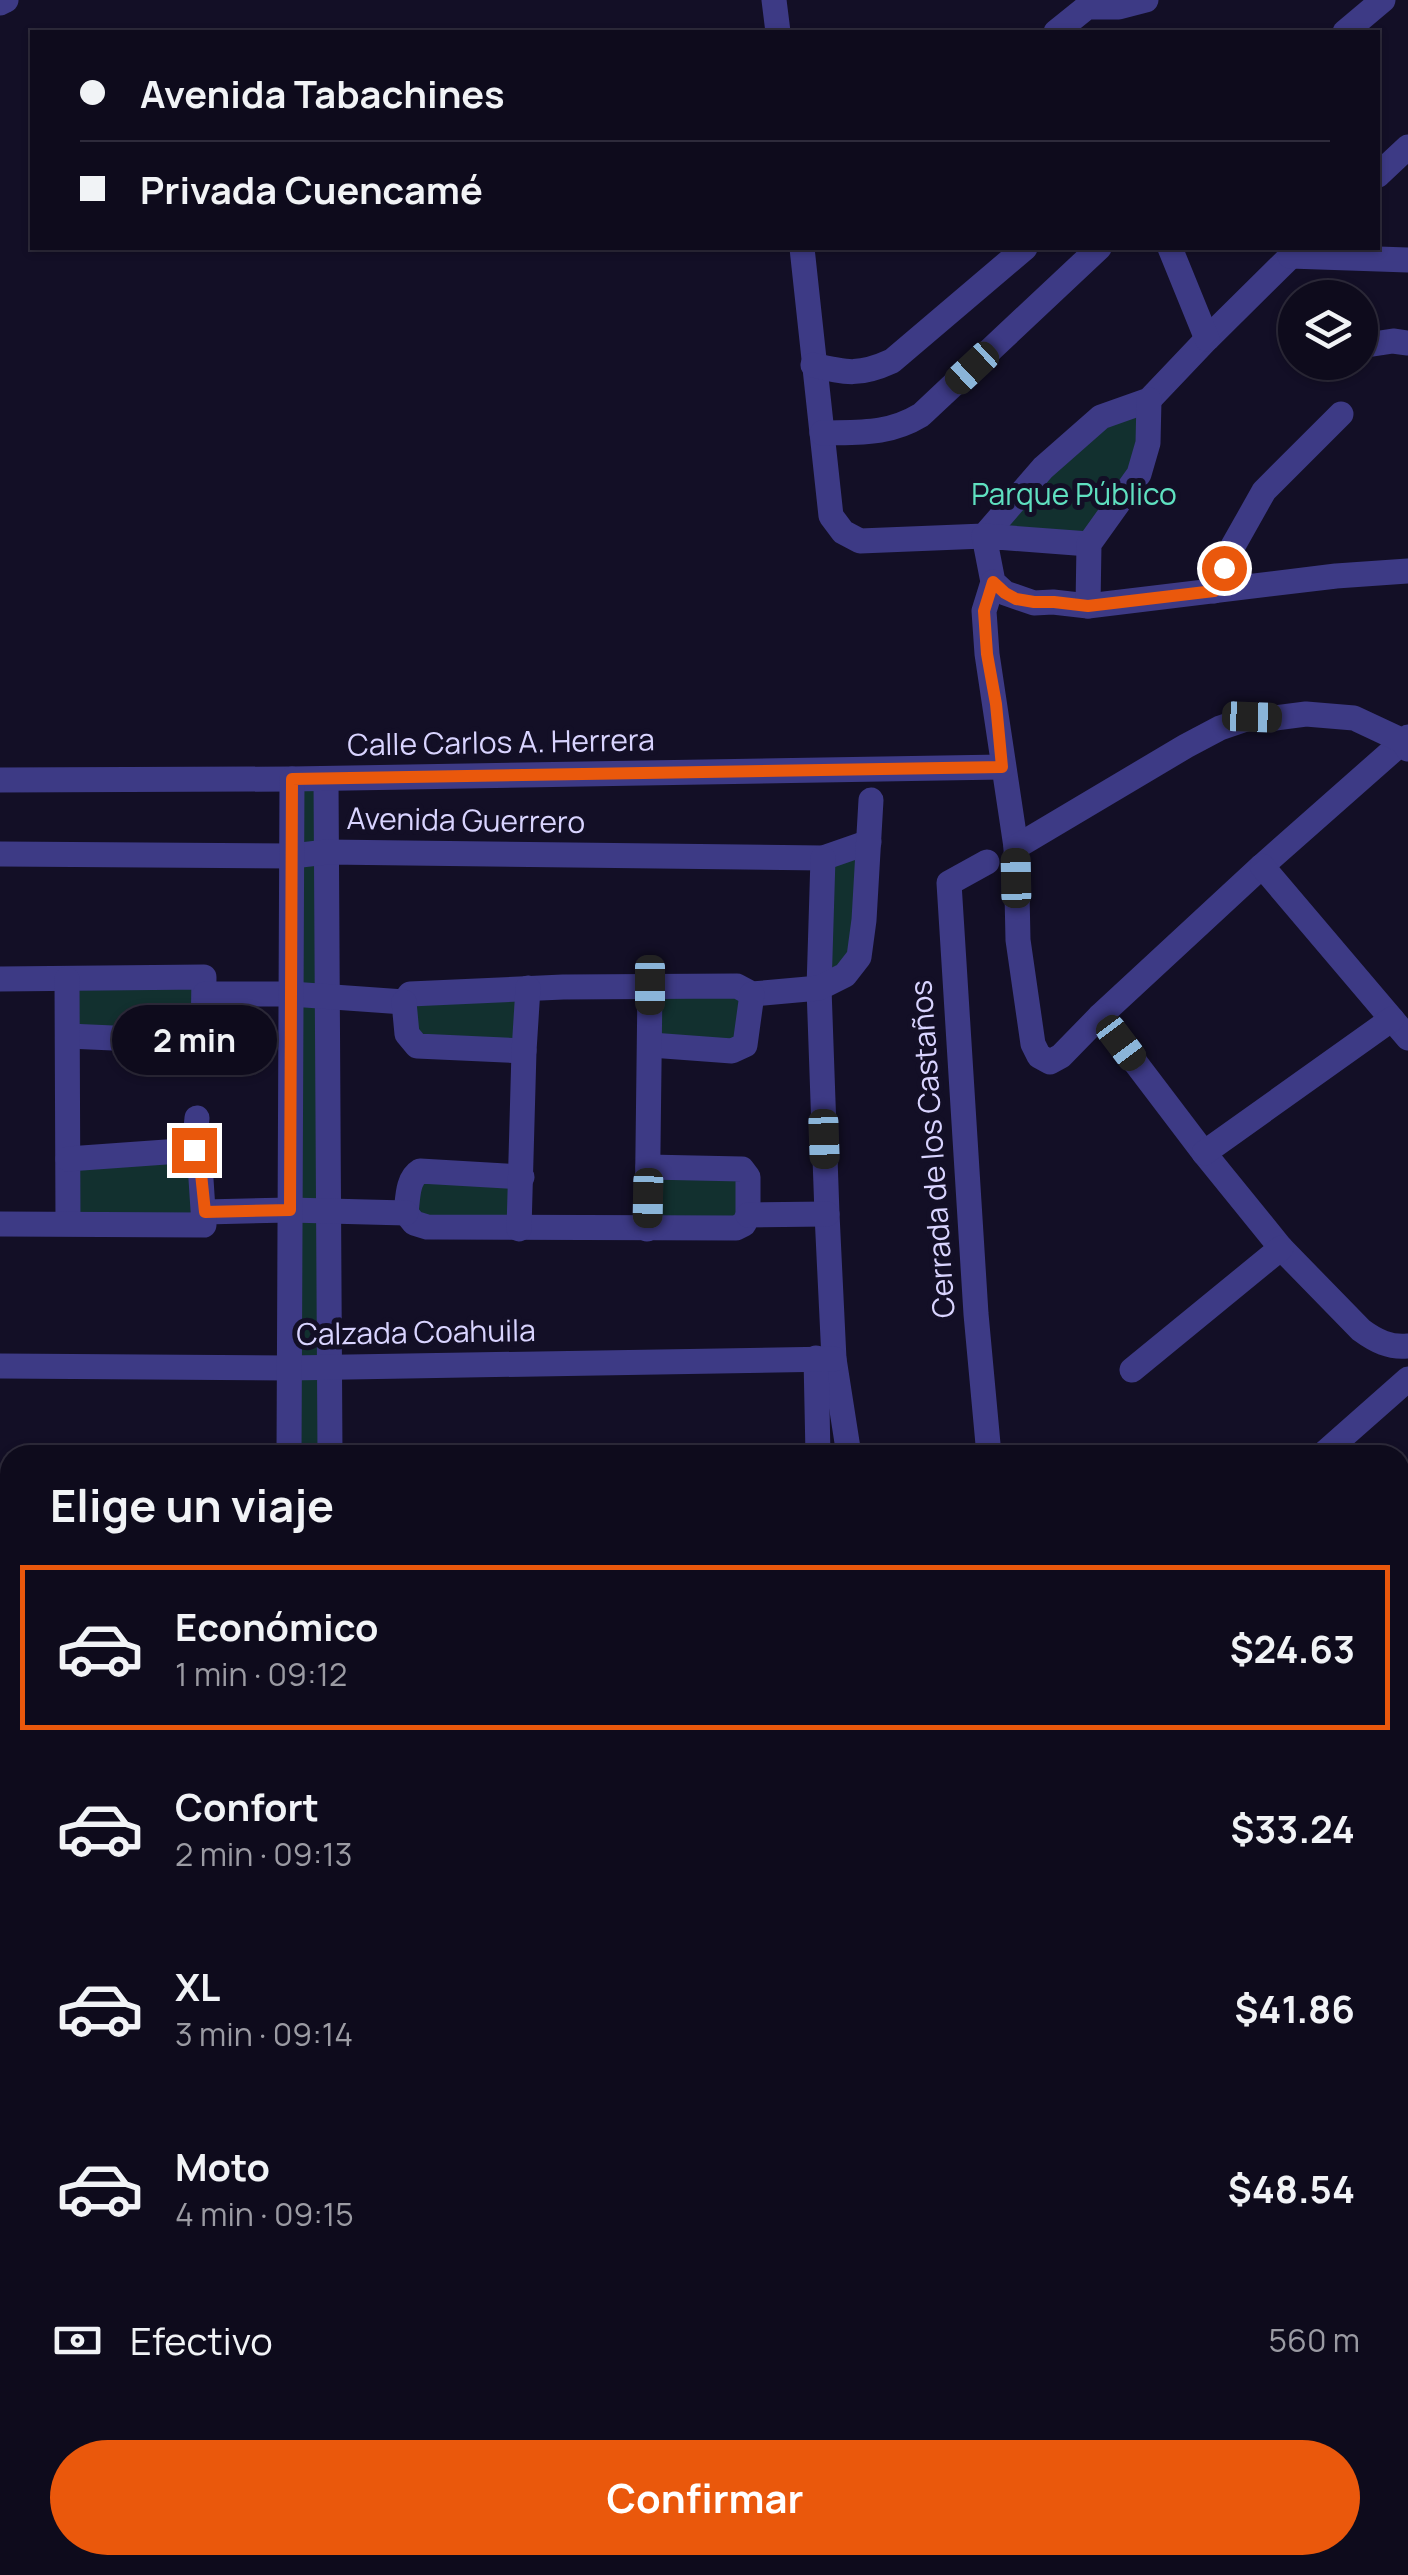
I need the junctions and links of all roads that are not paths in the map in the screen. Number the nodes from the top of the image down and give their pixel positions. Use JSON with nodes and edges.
{"nodes":[{"id":1,"x":774,"y":0,"type":"edge"},
{"id":2,"x":1146,"y":0,"type":"edge"},
{"id":3,"x":1383,"y":0,"type":"edge"},
{"id":4,"x":1086,"y":3,"type":"edge"},
{"id":5,"x":778,"y":30,"type":"edge"},
{"id":6,"x":1058,"y":30,"type":"edge"},
{"id":7,"x":1095,"y":30,"type":"edge"},
{"id":8,"x":1347,"y":30,"type":"edge"},
{"id":9,"x":1408,"y":148,"type":"edge"},
{"id":10,"x":1380,"y":174,"type":"edge"},
{"id":11,"x":802,"y":250,"type":"edge"},
{"id":12,"x":1024,"y":250,"type":"edge"},
{"id":13,"x":1096,"y":250,"type":"edge"},
{"id":14,"x":1171,"y":250,"type":"edge"},
{"id":15,"x":1294,"y":252,"type":"edge"},
{"id":16,"x":1408,"y":260,"type":"edge"},
{"id":17,"x":1207,"y":339,"type":"junction"},
{"id":18,"x":1408,"y":343,"type":"edge"},
{"id":19,"x":1378,"y":344,"type":"edge"},
{"id":20,"x":813,"y":365,"type":"junction"},
{"id":21,"x":1149,"y":400,"type":"junction"},
{"id":22,"x":1340,"y":414,"type":"dead end"},
{"id":23,"x":822,"y":433,"type":"junction"},
{"id":24,"x":984,"y":536,"type":"junction"},
{"id":25,"x":1089,"y":544,"type":"junction"},
{"id":26,"x":1408,"y":572,"type":"edge"},
{"id":27,"x":993,"y":582,"type":"junction"},
{"id":28,"x":1214,"y":591,"type":"junction"},
{"id":29,"x":1088,"y":606,"type":"junction"},
{"id":30,"x":1406,"y":742,"type":"edge"},
{"id":31,"x":1002,"y":767,"type":"junction"},
{"id":32,"x":292,"y":779,"type":"junction"},
{"id":33,"x":326,"y":779,"type":"junction"},
{"id":34,"x":0,"y":780,"type":"edge"},
{"id":35,"x":872,"y":800,"type":"dead end"},
{"id":36,"x":869,"y":842,"type":"junction"},
{"id":37,"x":1016,"y":847,"type":"junction"},
{"id":38,"x":327,"y":852,"type":"junction"},
{"id":39,"x":0,"y":854,"type":"edge"},
{"id":40,"x":292,"y":856,"type":"junction"},
{"id":41,"x":823,"y":858,"type":"junction"},
{"id":42,"x":988,"y":862,"type":"dead end"},
{"id":43,"x":1262,"y":866,"type":"junction"},
{"id":44,"x":0,"y":979,"type":"edge"},
{"id":45,"x":68,"y":979,"type":"junction"},
{"id":46,"x":650,"y":985,"type":"junction"},
{"id":47,"x":528,"y":988,"type":"junction"},
{"id":48,"x":820,"y":988,"type":"junction"},
{"id":49,"x":205,"y":994,"type":"junction"},
{"id":50,"x":291,"y":994,"type":"junction"},
{"id":51,"x":752,"y":994,"type":"junction"},
{"id":52,"x":328,"y":995,"type":"junction"},
{"id":53,"x":404,"y":1002,"type":"junction"},
{"id":54,"x":1100,"y":1016,"type":"junction"},
{"id":55,"x":1400,"y":1029,"type":"edge"},
{"id":56,"x":68,"y":1036,"type":"junction"},
{"id":57,"x":651,"y":1045,"type":"junction"},
{"id":58,"x":524,"y":1051,"type":"junction"},
{"id":59,"x":197,"y":1118,"type":"dead end"},
{"id":60,"x":194,"y":1150,"type":"junction"},
{"id":61,"x":1204,"y":1153,"type":"junction"},
{"id":62,"x":68,"y":1159,"type":"junction"},
{"id":63,"x":648,"y":1167,"type":"junction"},
{"id":64,"x":522,"y":1177,"type":"junction"},
{"id":65,"x":290,"y":1210,"type":"junction"},
{"id":66,"x":329,"y":1211,"type":"junction"},
{"id":67,"x":205,"y":1212,"type":"junction"},
{"id":68,"x":406,"y":1212,"type":"junction"},
{"id":69,"x":827,"y":1214,"type":"junction"},
{"id":70,"x":748,"y":1215,"type":"junction"},
{"id":71,"x":68,"y":1223,"type":"junction"},
{"id":72,"x":0,"y":1224,"type":"edge"},
{"id":73,"x":520,"y":1229,"type":"junction"},
{"id":74,"x":648,"y":1230,"type":"junction"},
{"id":75,"x":1281,"y":1248,"type":"junction"},
{"id":76,"x":1408,"y":1346,"type":"edge"},
{"id":77,"x":825,"y":1358,"type":"junction"},
{"id":78,"x":0,"y":1366,"type":"edge"},
{"id":79,"x":330,"y":1366,"type":"junction"},
{"id":80,"x":290,"y":1368,"type":"junction"},
{"id":81,"x":1132,"y":1370,"type":"dead end"},
{"id":82,"x":1408,"y":1379,"type":"edge"},
{"id":83,"x":289,"y":1445,"type":"edge"},
{"id":84,"x":330,"y":1445,"type":"edge"},
{"id":85,"x":819,"y":1445,"type":"edge"},
{"id":86,"x":847,"y":1445,"type":"edge"},
{"id":87,"x":988,"y":1445,"type":"edge"},
{"id":88,"x":1333,"y":1445,"type":"edge"}],
"edges":[{"from":1,"to":5,"type":"street"},
{"from":2,"to":4,"type":"street"},
{"from":3,"to":8,"type":"street"},
{"from":4,"to":6,"type":"street"},
{"from":4,"to":7,"type":"street"},
{"from":9,"to":10,"type":"street"},
{"from":11,"to":20,"type":"street"},
{"from":12,"to":20,"type":"street"},
{"from":13,"to":23,"type":"street"},
{"from":14,"to":17,"type":"street"},
{"from":15,"to":16,"type":"street"},
{"from":15,"to":17,"type":"street"},
{"from":17,"to":21,"type":"street"},
{"from":18,"to":19,"type":"street"},
{"from":20,"to":23,"type":"street"},
{"from":21,"to":24,"type":"street"},
{"from":21,"to":25,"type":"street"},
{"from":22,"to":28,"type":"street"},
{"from":23,"to":24,"type":"street"},
{"from":24,"to":25,"type":"street"},
{"from":24,"to":27,"type":"street"},
{"from":25,"to":29,"type":"street"},
{"from":26,"to":28,"type":"street"},
{"from":27,"to":29,"type":"street"},
{"from":27,"to":31,"type":"street"},
{"from":28,"to":29,"type":"street"},
{"from":30,"to":37,"type":"street"},
{"from":30,"to":43,"type":"street"},
{"from":31,"to":33,"type":"street","name":"Calle Carlos A. Herrera"},
{"from":31,"to":37,"type":"street"},
{"from":32,"to":33,"type":"street","name":"Calle Carlos A. Herrera"},
{"from":32,"to":34,"type":"street","name":"Calle Carlos A. Herrera"},
{"from":32,"to":40,"type":"street"},
{"from":33,"to":38,"type":"street"},
{"from":35,"to":36,"type":"street"},
{"from":36,"to":41,"type":"street","name":"Avenida Guerrero"},
{"from":36,"to":48,"type":"street"},
{"from":37,"to":54,"type":"street"},
{"from":38,"to":40,"type":"street","name":"Avenida Guerrero"},
{"from":38,"to":41,"type":"street","name":"Avenida Guerrero"},
{"from":38,"to":52,"type":"street"},
{"from":39,"to":40,"type":"street","name":"Avenida Guerrero"},
{"from":40,"to":50,"type":"street"},
{"from":41,"to":48,"type":"street"},
{"from":42,"to":87,"type":"street","name":"Cerrada de los Castaños"},
{"from":43,"to":54,"type":"street"},
{"from":43,"to":55,"type":"street"},
{"from":44,"to":45,"type":"street"},
{"from":45,"to":49,"type":"street"},
{"from":45,"to":56,"type":"street"},
{"from":46,"to":47,"type":"street"},
{"from":46,"to":51,"type":"street"},
{"from":46,"to":57,"type":"street"},
{"from":47,"to":53,"type":"street"},
{"from":47,"to":58,"type":"street"},
{"from":48,"to":51,"type":"street"},
{"from":48,"to":69,"type":"street"},
{"from":49,"to":50,"type":"street"},
{"from":49,"to":56,"type":"street"},
{"from":50,"to":52,"type":"street"},
{"from":50,"to":65,"type":"street"},
{"from":51,"to":57,"type":"street"},
{"from":52,"to":53,"type":"street"},
{"from":52,"to":66,"type":"street"},
{"from":53,"to":58,"type":"street"},
{"from":54,"to":61,"type":"street"},
{"from":55,"to":61,"type":"street"},
{"from":56,"to":62,"type":"street"},
{"from":57,"to":63,"type":"street"},
{"from":58,"to":64,"type":"street"},
{"from":59,"to":60,"type":"street"},
{"from":60,"to":62,"type":"street"},
{"from":60,"to":67,"type":"street"},
{"from":61,"to":75,"type":"street"},
{"from":62,"to":71,"type":"street"},
{"from":63,"to":70,"type":"street"},
{"from":63,"to":74,"type":"street"},
{"from":64,"to":68,"type":"street"},
{"from":64,"to":73,"type":"street"},
{"from":65,"to":66,"type":"street"},
{"from":65,"to":67,"type":"street"},
{"from":65,"to":80,"type":"street"},
{"from":66,"to":68,"type":"street"},
{"from":66,"to":79,"type":"street"},
{"from":67,"to":71,"type":"street"},
{"from":68,"to":73,"type":"street"},
{"from":69,"to":70,"type":"street"},
{"from":69,"to":77,"type":"street"},
{"from":70,"to":74,"type":"street"},
{"from":71,"to":72,"type":"street"},
{"from":73,"to":74,"type":"street"},
{"from":75,"to":76,"type":"street"},
{"from":75,"to":81,"type":"street"},
{"from":77,"to":79,"type":"street","name":"Calzada Coahuila"},
{"from":77,"to":85,"type":"street"},
{"from":77,"to":86,"type":"street"},
{"from":78,"to":80,"type":"street","name":"Calzada Coahuila"},
{"from":79,"to":80,"type":"street","name":"Calzada Coahuila"},
{"from":79,"to":84,"type":"street"},
{"from":80,"to":83,"type":"street"},
{"from":82,"to":88,"type":"street"}]}
